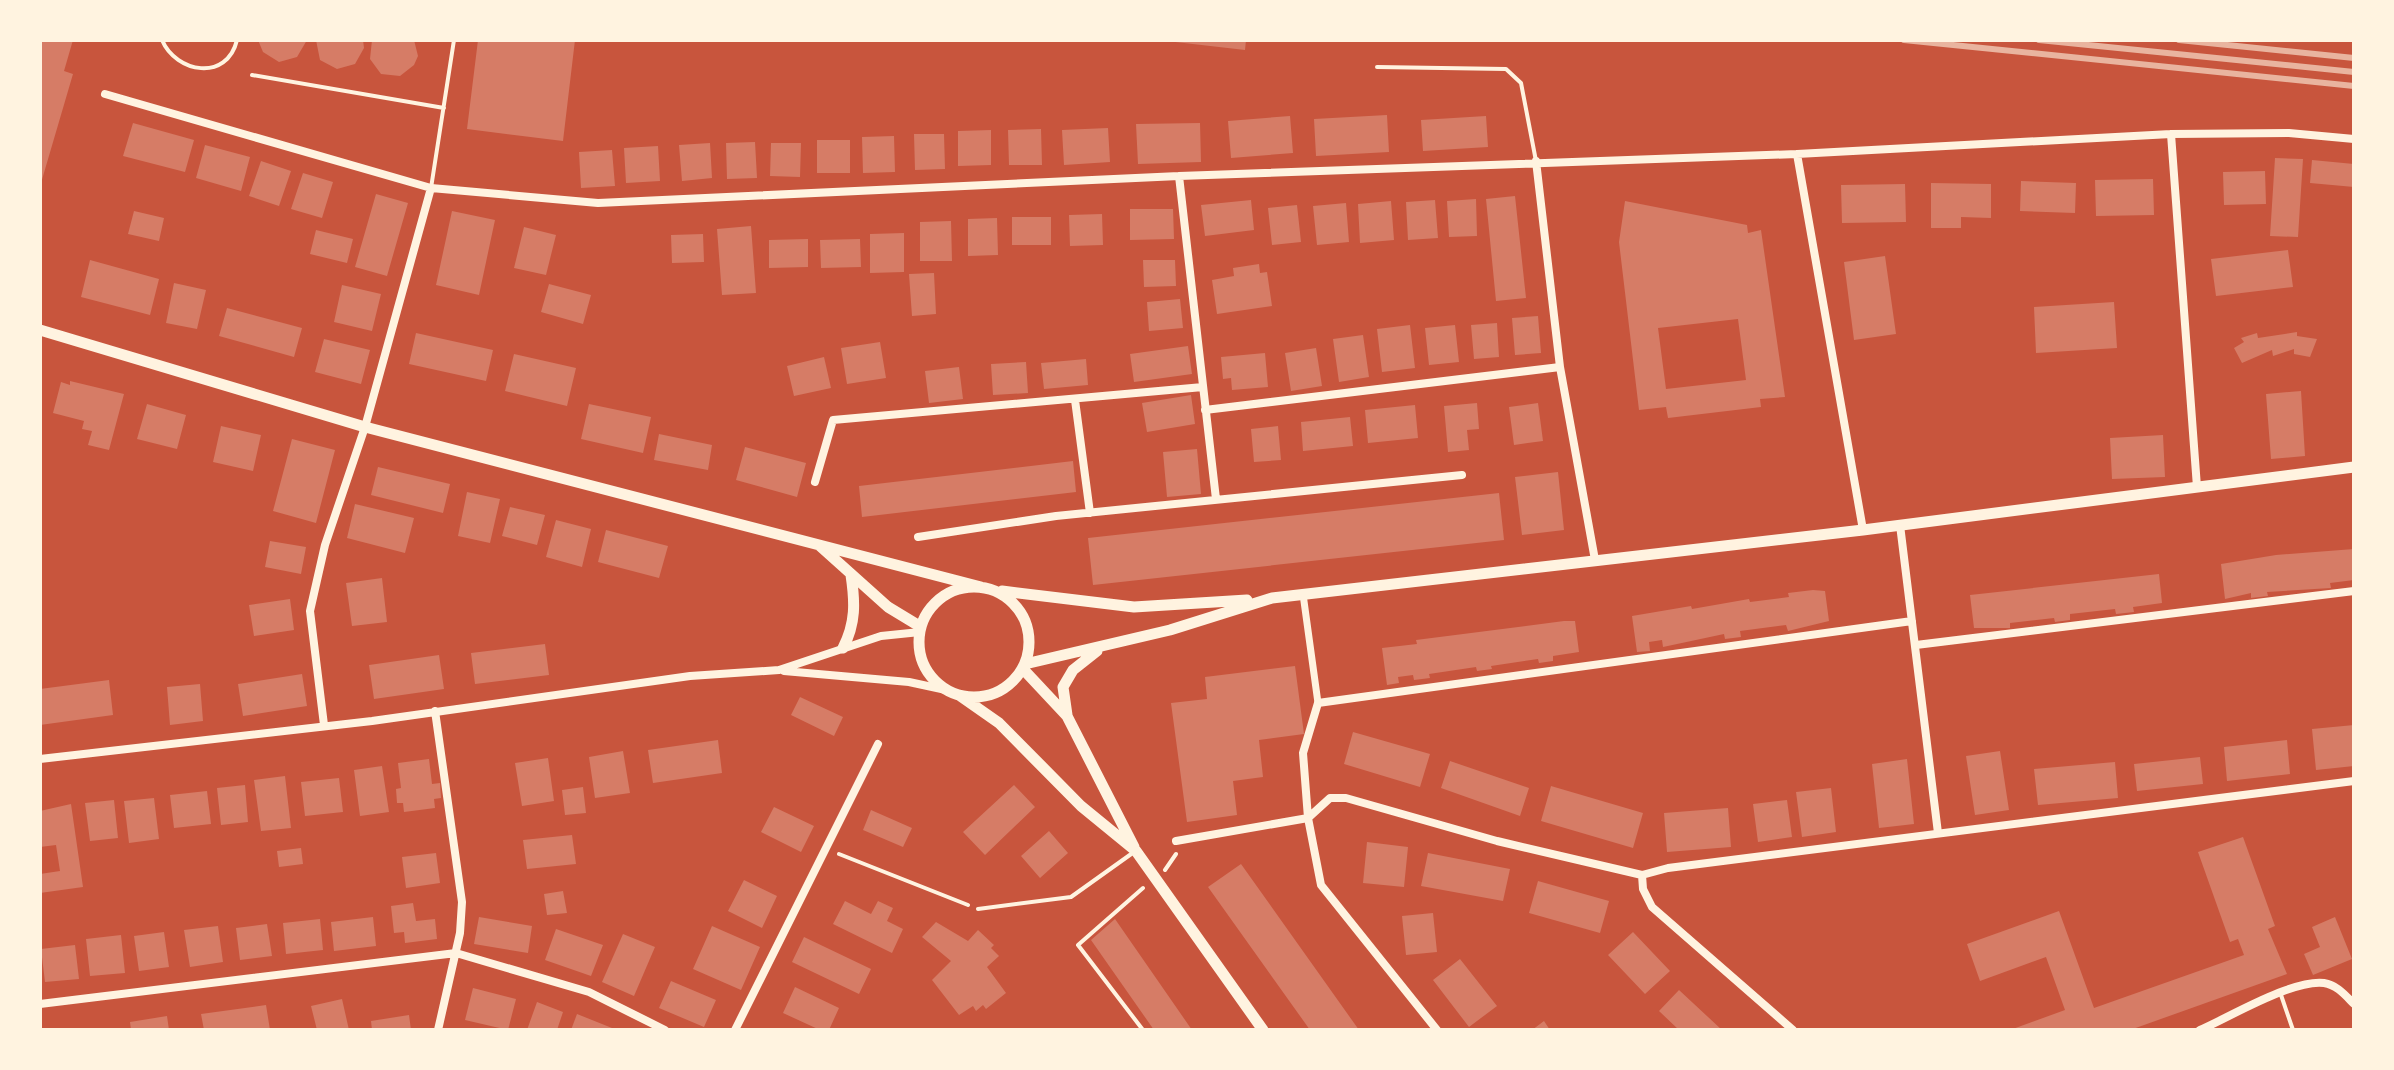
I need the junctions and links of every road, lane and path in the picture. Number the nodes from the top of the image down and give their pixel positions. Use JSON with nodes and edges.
{"nodes":[{"id":1,"x":162,"y":40,"type":"edge"},
{"id":2,"x":237,"y":40,"type":"edge"},
{"id":3,"x":454,"y":40,"type":"edge"},
{"id":4,"x":1377,"y":67,"type":"dead end"},
{"id":5,"x":252,"y":75,"type":"dead end"},
{"id":6,"x":105,"y":94,"type":"dead end"},
{"id":7,"x":444,"y":108,"type":"junction"},
{"id":8,"x":2171,"y":134,"type":"junction"},
{"id":9,"x":2354,"y":139,"type":"edge"},
{"id":10,"x":1797,"y":154,"type":"junction"},
{"id":11,"x":1536,"y":161,"type":"junction"},
{"id":12,"x":1179,"y":176,"type":"junction"},
{"id":13,"x":431,"y":188,"type":"junction"},
{"id":14,"x":2354,"y":224,"type":"edge"},
{"id":15,"x":2354,"y":238,"type":"edge"},
{"id":16,"x":40,"y":330,"type":"edge"},
{"id":17,"x":1560,"y":367,"type":"junction"},
{"id":18,"x":1203,"y":387,"type":"junction"},
{"id":19,"x":1075,"y":400,"type":"junction"},
{"id":20,"x":1205,"y":410,"type":"junction"},
{"id":21,"x":365,"y":427,"type":"junction"},
{"id":22,"x":2354,"y":467,"type":"edge"},
{"id":23,"x":1462,"y":475,"type":"dead end"},
{"id":24,"x":815,"y":482,"type":"dead end"},
{"id":25,"x":2197,"y":487,"type":"junction"},
{"id":26,"x":1216,"y":499,"type":"junction"},
{"id":27,"x":1090,"y":513,"type":"junction"},
{"id":28,"x":1900,"y":525,"type":"junction"},
{"id":29,"x":1863,"y":530,"type":"junction"},
{"id":30,"x":918,"y":537,"type":"dead end"},
{"id":31,"x":817,"y":543,"type":"junction"},
{"id":32,"x":1595,"y":560,"type":"junction"},
{"id":33,"x":851,"y":574,"type":"junction"},
{"id":34,"x":987,"y":588,"type":"junction"},
{"id":35,"x":2354,"y":591,"type":"edge"},
{"id":36,"x":1303,"y":594,"type":"junction"},
{"id":37,"x":1272,"y":598,"type":"junction"},
{"id":38,"x":1912,"y":621,"type":"junction"},
{"id":39,"x":920,"y":630,"type":"junction"},
{"id":40,"x":1916,"y":645,"type":"junction"},
{"id":41,"x":1104,"y":647,"type":"junction"},
{"id":42,"x":843,"y":648,"type":"junction"},
{"id":43,"x":1024,"y":667,"type":"junction"},
{"id":44,"x":779,"y":670,"type":"junction"},
{"id":45,"x":946,"y":690,"type":"junction"},
{"id":46,"x":959,"y":695,"type":"junction"},
{"id":47,"x":1318,"y":703,"type":"junction"},
{"id":48,"x":435,"y":711,"type":"junction"},
{"id":49,"x":1067,"y":716,"type":"junction"},
{"id":50,"x":324,"y":725,"type":"junction"},
{"id":51,"x":878,"y":744,"type":"dead end"},
{"id":52,"x":40,"y":759,"type":"edge"},
{"id":53,"x":2354,"y":781,"type":"edge"},
{"id":54,"x":1308,"y":818,"type":"junction"},
{"id":55,"x":1938,"y":833,"type":"junction"},
{"id":56,"x":1176,"y":841,"type":"joint"},
{"id":57,"x":825,"y":849,"type":"junction"},
{"id":58,"x":1136,"y":851,"type":"junction"},
{"id":59,"x":1642,"y":875,"type":"junction"},
{"id":60,"x":1156,"y":877,"type":"junction"},
{"id":61,"x":978,"y":909,"type":"joint"},
{"id":62,"x":456,"y":953,"type":"junction"},
{"id":63,"x":2280,"y":994,"type":"junction"},
{"id":64,"x":40,"y":1004,"type":"edge"},
{"id":65,"x":2354,"y":1004,"type":"edge"},
{"id":66,"x":438,"y":1030,"type":"edge"},
{"id":67,"x":665,"y":1030,"type":"edge"},
{"id":68,"x":735,"y":1030,"type":"edge"},
{"id":69,"x":1143,"y":1030,"type":"edge"},
{"id":70,"x":1263,"y":1030,"type":"edge"},
{"id":71,"x":1437,"y":1030,"type":"edge"},
{"id":72,"x":1793,"y":1030,"type":"edge"},
{"id":73,"x":2200,"y":1030,"type":"edge"},
{"id":74,"x":2293,"y":1030,"type":"edge"}],
"edges":[{"from":1,"to":2,"type":"lane"},
{"from":3,"to":7,"type":"lane"},
{"from":4,"to":11,"type":"lane"},
{"from":5,"to":7,"type":"lane"},
{"from":6,"to":13,"type":"street"},
{"from":7,"to":13,"type":"lane"},
{"from":8,"to":9,"type":"street"},
{"from":8,"to":10,"type":"street"},
{"from":8,"to":25,"type":"street"},
{"from":10,"to":11,"type":"street"},
{"from":10,"to":29,"type":"street"},
{"from":11,"to":12,"type":"street"},
{"from":11,"to":17,"type":"street"},
{"from":12,"to":13,"type":"street"},
{"from":12,"to":18,"type":"street"},
{"from":13,"to":21,"type":"street"},
{"from":14,"to":15,"type":"lane"},
{"from":16,"to":21,"type":"street"},
{"from":17,"to":20,"type":"street"},
{"from":17,"to":32,"type":"street"},
{"from":18,"to":19,"type":"street"},
{"from":18,"to":20,"type":"street"},
{"from":19,"to":24,"type":"street"},
{"from":19,"to":27,"type":"street"},
{"from":20,"to":26,"type":"street"},
{"from":21,"to":31,"type":"street"},
{"from":21,"to":50,"type":"street"},
{"from":22,"to":25,"type":"street"},
{"from":23,"to":26,"type":"street"},
{"from":25,"to":28,"type":"street"},
{"from":26,"to":27,"type":"street"},
{"from":27,"to":30,"type":"street"},
{"from":28,"to":29,"type":"street"},
{"from":28,"to":38,"type":"street"},
{"from":29,"to":32,"type":"street"},
{"from":31,"to":33,"type":"street"},
{"from":31,"to":34,"type":"street"},
{"from":32,"to":36,"type":"street"},
{"from":33,"to":39,"type":"street"},
{"from":33,"to":42,"type":"street"},
{"from":34,"to":37,"type":"street"},
{"from":34,"to":39,"type":"street"},
{"from":34,"to":43,"type":"street"},
{"from":35,"to":40,"type":"street"},
{"from":36,"to":37,"type":"street"},
{"from":36,"to":47,"type":"street"},
{"from":37,"to":41,"type":"street"},
{"from":38,"to":40,"type":"street"},
{"from":38,"to":47,"type":"street"},
{"from":39,"to":42,"type":"street"},
{"from":39,"to":45,"type":"street"},
{"from":40,"to":55,"type":"street"},
{"from":41,"to":43,"type":"street"},
{"from":41,"to":49,"type":"street"},
{"from":42,"to":44,"type":"street"},
{"from":43,"to":46,"type":"street"},
{"from":43,"to":49,"type":"street"},
{"from":44,"to":45,"type":"street"},
{"from":44,"to":48,"type":"street"},
{"from":45,"to":46,"type":"street"},
{"from":46,"to":58,"type":"street"},
{"from":47,"to":54,"type":"street"},
{"from":48,"to":50,"type":"street"},
{"from":48,"to":62,"type":"street"},
{"from":49,"to":58,"type":"street"},
{"from":50,"to":52,"type":"street"},
{"from":51,"to":57,"type":"street"},
{"from":53,"to":55,"type":"street"},
{"from":54,"to":56,"type":"street"},
{"from":54,"to":59,"type":"street"},
{"from":54,"to":71,"type":"street"},
{"from":55,"to":59,"type":"street"},
{"from":56,"to":60,"type":"path"},
{"from":57,"to":61,"type":"path"},
{"from":57,"to":68,"type":"street"},
{"from":58,"to":60,"type":"street"},
{"from":58,"to":61,"type":"lane"},
{"from":59,"to":72,"type":"street"},
{"from":60,"to":69,"type":"path"},
{"from":60,"to":70,"type":"street"},
{"from":62,"to":64,"type":"street"},
{"from":62,"to":66,"type":"street"},
{"from":62,"to":67,"type":"street"},
{"from":63,"to":65,"type":"street"},
{"from":63,"to":73,"type":"street"},
{"from":63,"to":74,"type":"lane"}]}
